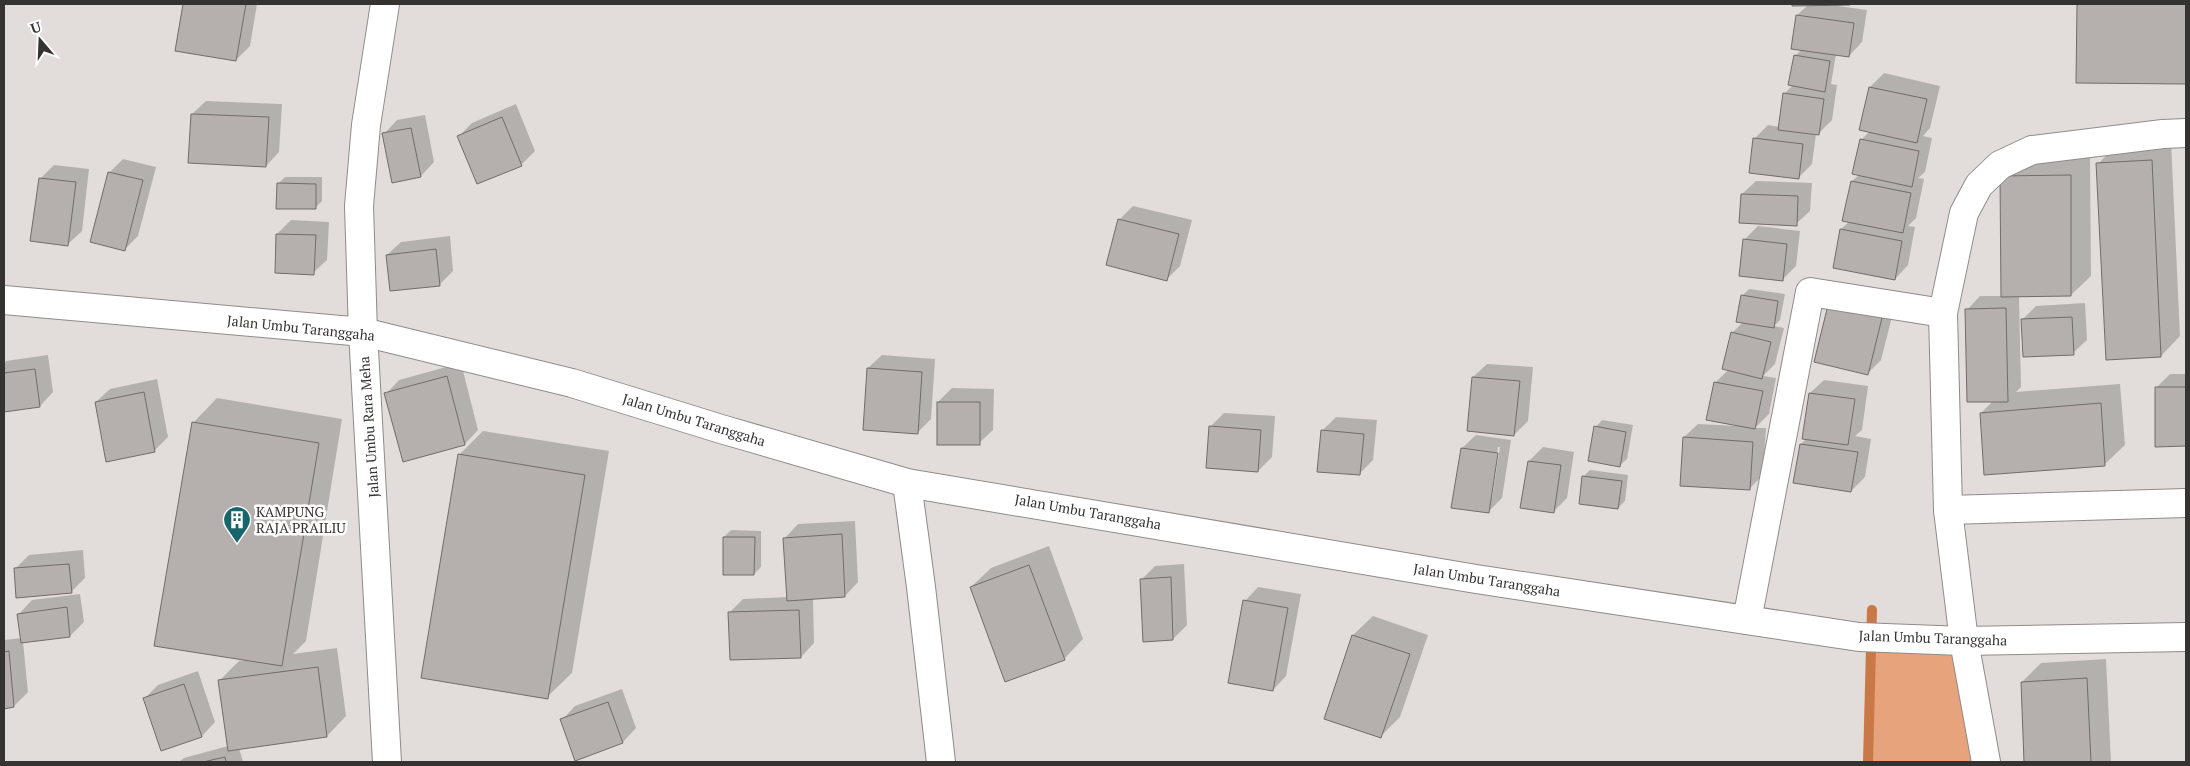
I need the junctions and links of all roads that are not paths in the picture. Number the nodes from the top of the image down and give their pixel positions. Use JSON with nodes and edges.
{"nodes":[{"id":1,"x":385,"y":4,"type":"edge"},
{"id":2,"x":2186,"y":133,"type":"edge"},
{"id":3,"x":4,"y":300,"type":"edge"},
{"id":4,"x":1942,"y":313,"type":"junction"},
{"id":5,"x":363,"y":332,"type":"junction"},
{"id":6,"x":907,"y":483,"type":"junction"},
{"id":7,"x":2186,"y":504,"type":"edge"},
{"id":8,"x":1948,"y":510,"type":"junction"},
{"id":9,"x":1747,"y":620,"type":"junction"},
{"id":10,"x":2186,"y":637,"type":"edge"},
{"id":11,"x":1964,"y":641,"type":"junction"},
{"id":12,"x":387,"y":762,"type":"edge"},
{"id":13,"x":941,"y":762,"type":"edge"},
{"id":14,"x":1986,"y":762,"type":"edge"}],
"edges":[{"from":1,"to":5,"type":"street","name":"Jalan Umbu Rara Meha"},
{"from":2,"to":4,"type":"street"},
{"from":3,"to":5,"type":"street","name":"Jalan Umbu Taranggaha"},
{"from":4,"to":8,"type":"street"},
{"from":4,"to":9,"type":"street"},
{"from":5,"to":6,"type":"street","name":"Jalan Umbu Taranggaha"},
{"from":5,"to":12,"type":"street","name":"Jalan Umbu Rara Meha"},
{"from":6,"to":9,"type":"street","name":"Jalan Umbu Taranggaha"},
{"from":6,"to":13,"type":"street"},
{"from":7,"to":8,"type":"street"},
{"from":8,"to":11,"type":"street"},
{"from":9,"to":11,"type":"street","name":"Jalan Umbu Taranggaha"},
{"from":10,"to":11,"type":"street","name":"Jalan Umbu Taranggaha"},
{"from":11,"to":14,"type":"street"}]}
